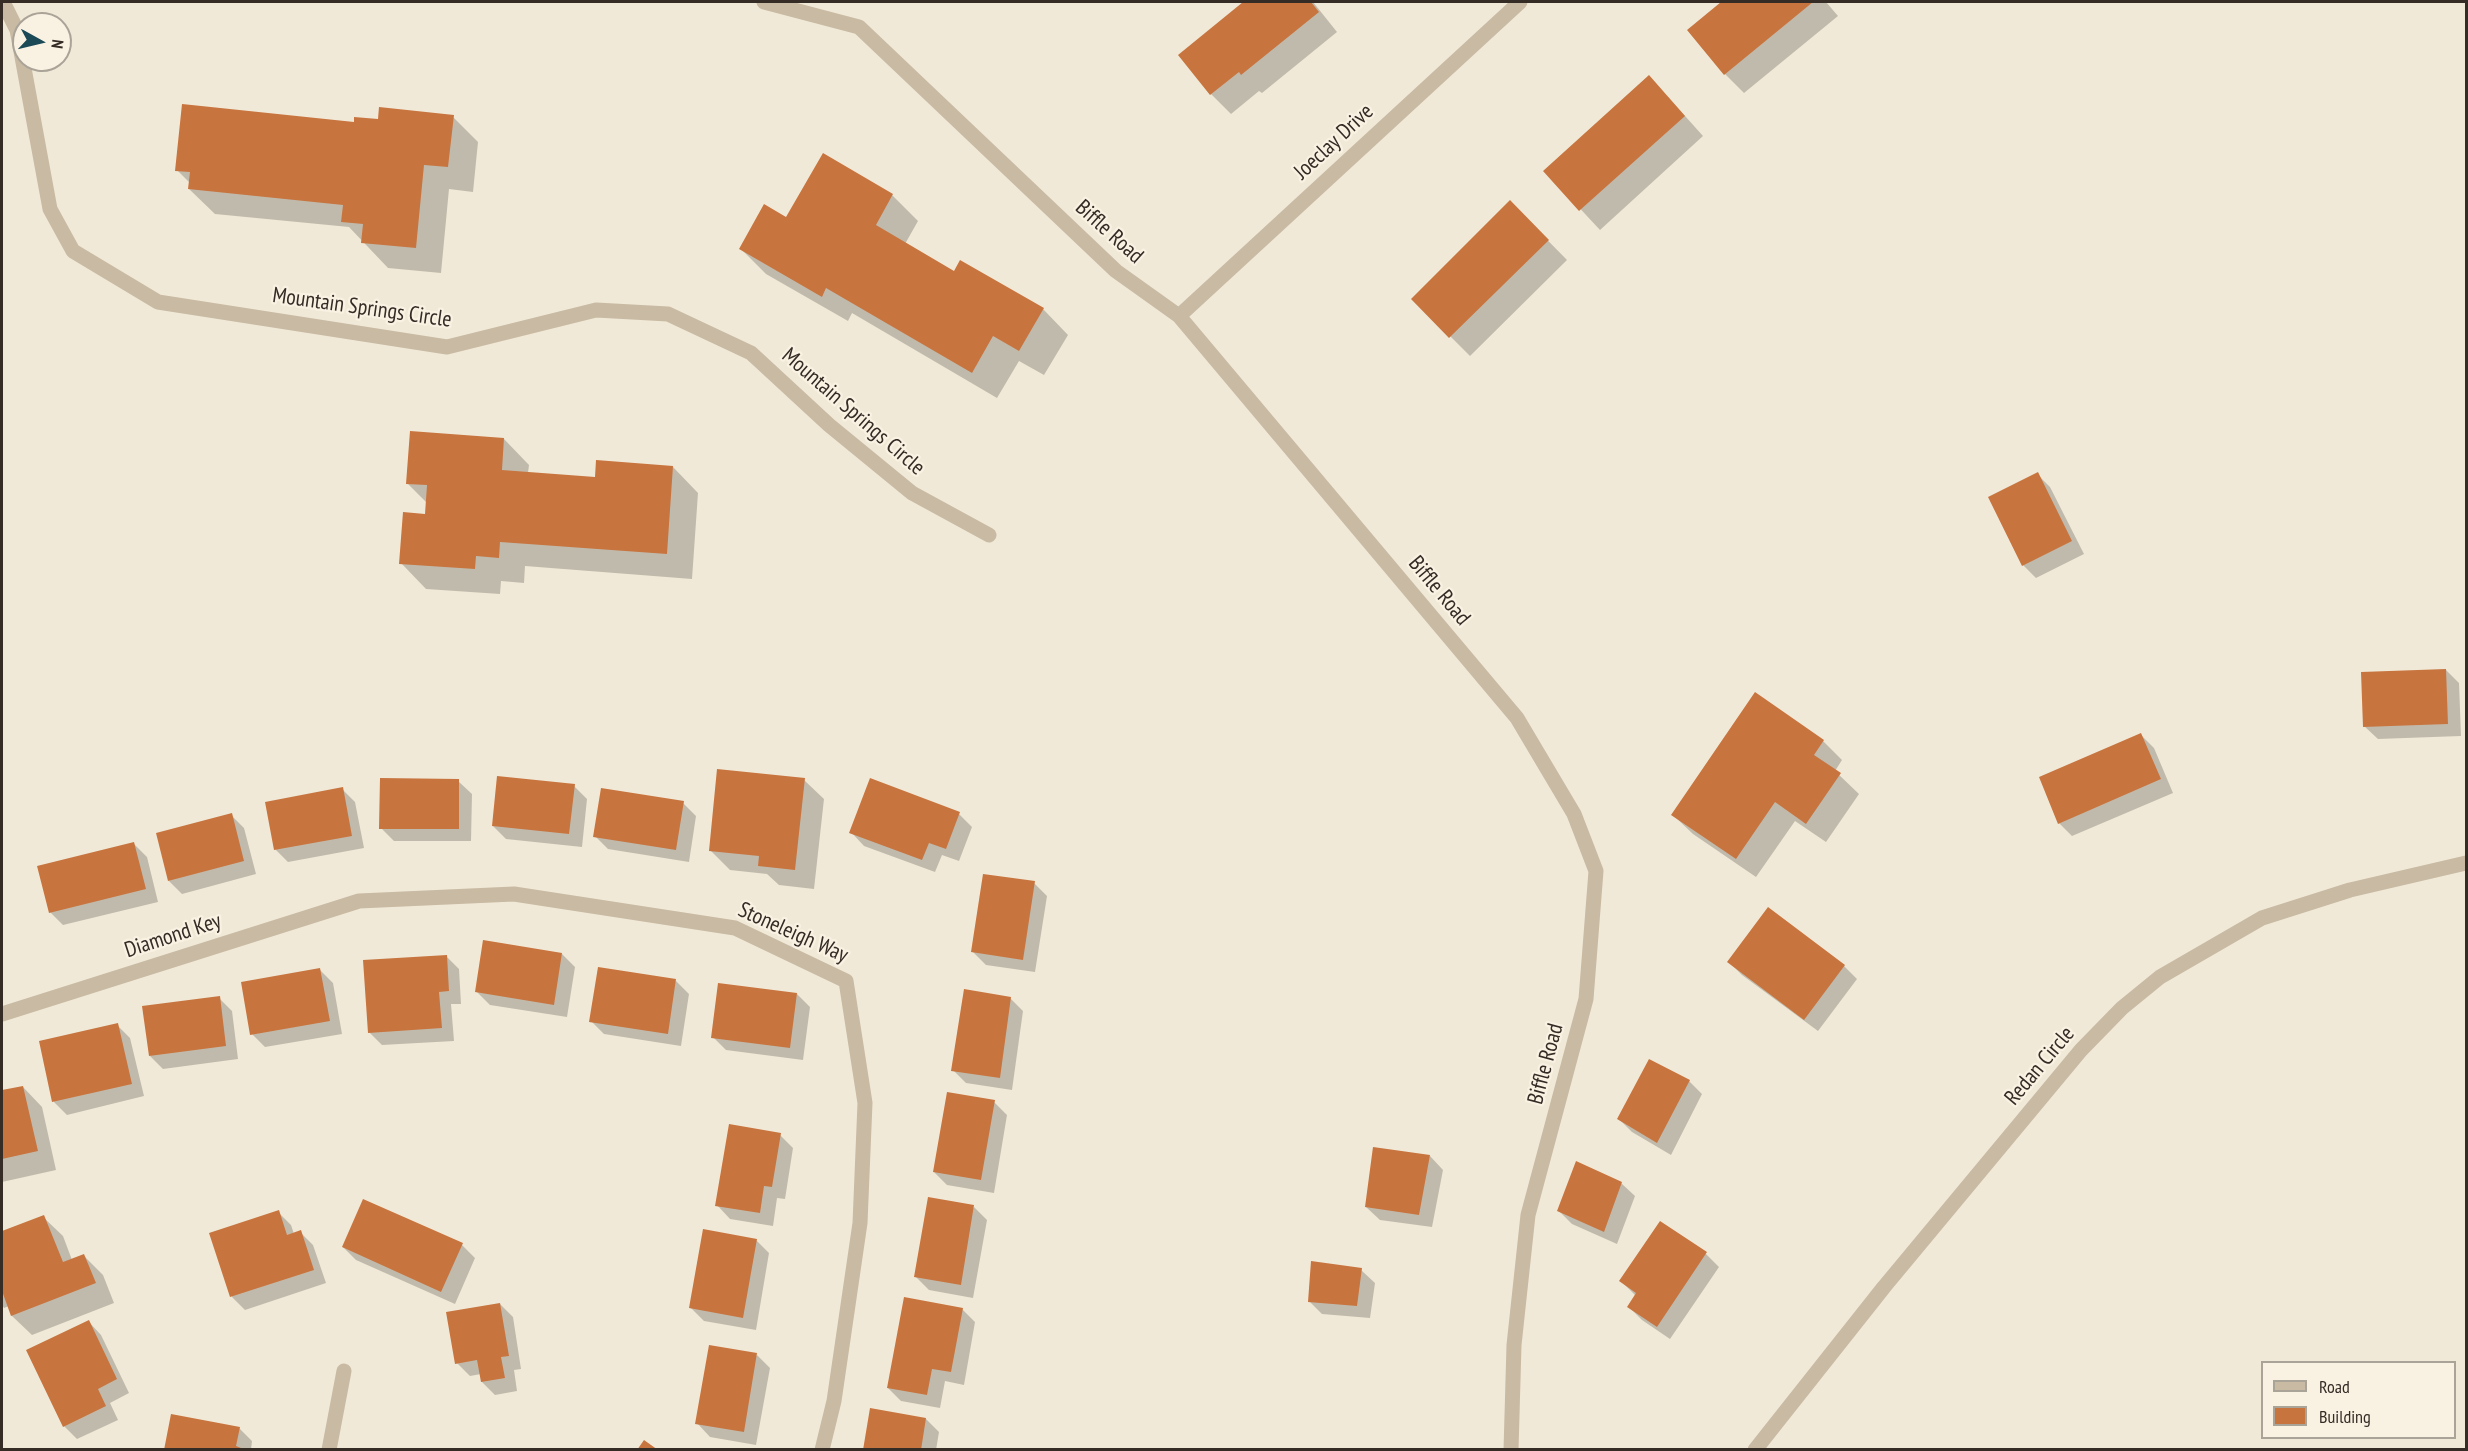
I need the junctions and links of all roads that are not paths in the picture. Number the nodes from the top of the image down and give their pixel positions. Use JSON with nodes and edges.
{"nodes":[{"id":1,"x":3,"y":2,"type":"edge"},
{"id":2,"x":764,"y":2,"type":"edge"},
{"id":3,"x":1520,"y":2,"type":"edge"},
{"id":4,"x":1179,"y":316,"type":"junction"},
{"id":5,"x":989,"y":536,"type":"dead end"},
{"id":6,"x":2466,"y":862,"type":"edge"},
{"id":7,"x":359,"y":901,"type":"joint"},
{"id":8,"x":2,"y":1014,"type":"edge"},
{"id":9,"x":344,"y":1371,"type":"dead end"},
{"id":10,"x":329,"y":1449,"type":"edge"},
{"id":11,"x":822,"y":1449,"type":"edge"},
{"id":12,"x":1511,"y":1449,"type":"edge"},
{"id":13,"x":1755,"y":1449,"type":"edge"}],
"edges":[{"from":1,"to":5,"type":"street","name":"Mountain Springs Circle"},
{"from":2,"to":4,"type":"street","name":"Biffle Road"},
{"from":3,"to":4,"type":"street","name":"Joeclay Drive"},
{"from":4,"to":12,"type":"street","name":"Biffle Road"},
{"from":6,"to":13,"type":"street","name":"Redan Circle"},
{"from":7,"to":8,"type":"street","name":"Diamond Key"},
{"from":7,"to":11,"type":"street","name":"Stoneleigh Way"},
{"from":9,"to":10,"type":"street"}]}
